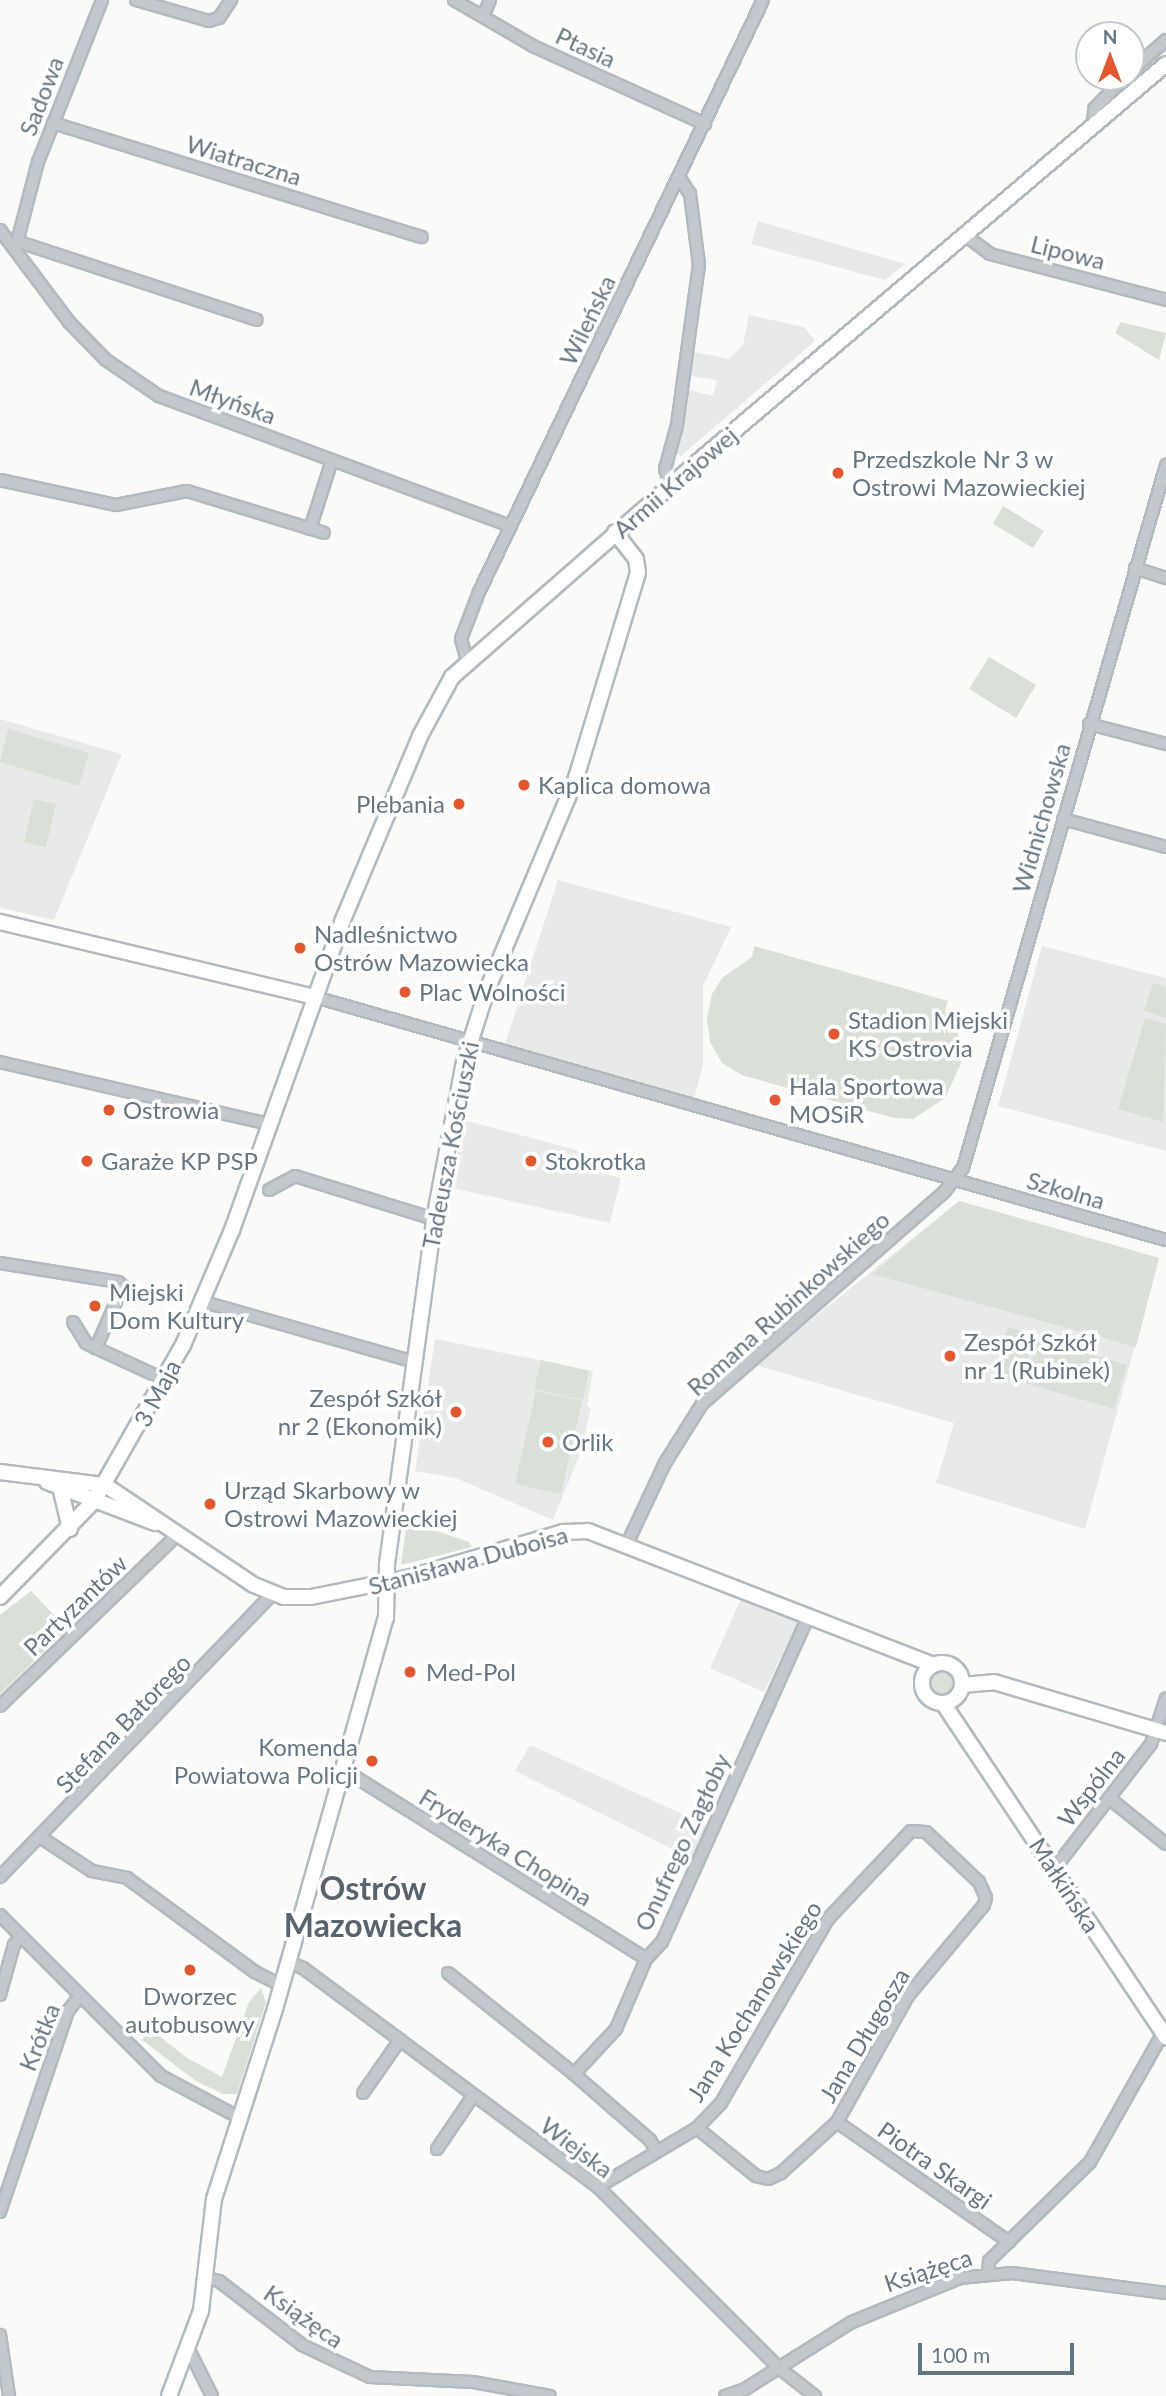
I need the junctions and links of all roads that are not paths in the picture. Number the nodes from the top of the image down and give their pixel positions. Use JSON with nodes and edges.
{"nodes":[{"id":1,"x":102,"y":0,"type":"edge"},
{"id":2,"x":136,"y":0,"type":"edge"},
{"id":3,"x":231,"y":0,"type":"edge"},
{"id":4,"x":454,"y":0,"type":"edge"},
{"id":5,"x":490,"y":0,"type":"edge"},
{"id":6,"x":763,"y":0,"type":"edge"},
{"id":7,"x":483,"y":16,"type":"junction"},
{"id":8,"x":1166,"y":40,"type":"edge"},
{"id":9,"x":1145,"y":59,"type":"edge"},
{"id":10,"x":1166,"y":64,"type":"edge"},
{"id":11,"x":1111,"y":91,"type":"edge"},
{"id":12,"x":53,"y":123,"type":"junction"},
{"id":13,"x":705,"y":124,"type":"junction"},
{"id":14,"x":1093,"y":125,"type":"junction"},
{"id":15,"x":679,"y":177,"type":"junction"},
{"id":16,"x":0,"y":230,"type":"edge"},
{"id":17,"x":965,"y":235,"type":"junction"},
{"id":18,"x":422,"y":237,"type":"dead end"},
{"id":19,"x":17,"y":246,"type":"junction"},
{"id":20,"x":1166,"y":300,"type":"edge"},
{"id":21,"x":257,"y":320,"type":"dead end"},
{"id":22,"x":332,"y":460,"type":"junction"},
{"id":23,"x":1166,"y":466,"type":"edge"},
{"id":24,"x":0,"y":480,"type":"edge"},
{"id":25,"x":670,"y":485,"type":"junction"},
{"id":26,"x":511,"y":526,"type":"junction"},
{"id":27,"x":310,"y":529,"type":"junction"},
{"id":28,"x":615,"y":532,"type":"junction"},
{"id":29,"x":324,"y":533,"type":"dead end"},
{"id":30,"x":1135,"y":568,"type":"junction"},
{"id":31,"x":1166,"y":578,"type":"edge"},
{"id":32,"x":467,"y":660,"type":"junction"},
{"id":33,"x":1089,"y":724,"type":"junction"},
{"id":34,"x":1166,"y":744,"type":"edge"},
{"id":35,"x":1063,"y":819,"type":"junction"},
{"id":36,"x":1166,"y":847,"type":"edge"},
{"id":37,"x":0,"y":922,"type":"edge"},
{"id":38,"x":315,"y":997,"type":"junction"},
{"id":39,"x":469,"y":1042,"type":"junction"},
{"id":40,"x":0,"y":1062,"type":"edge"},
{"id":41,"x":269,"y":1124,"type":"junction"},
{"id":42,"x":955,"y":1180,"type":"junction"},
{"id":43,"x":269,"y":1190,"type":"dead end"},
{"id":44,"x":433,"y":1219,"type":"junction"},
{"id":45,"x":1166,"y":1240,"type":"edge"},
{"id":46,"x":0,"y":1263,"type":"edge"},
{"id":47,"x":204,"y":1301,"type":"junction"},
{"id":48,"x":73,"y":1322,"type":"dead end"},
{"id":49,"x":96,"y":1348,"type":"junction"},
{"id":50,"x":414,"y":1362,"type":"junction"},
{"id":51,"x":163,"y":1379,"type":"junction"},
{"id":52,"x":0,"y":1472,"type":"edge"},
{"id":53,"x":36,"y":1477,"type":"junction"},
{"id":54,"x":105,"y":1485,"type":"junction"},
{"id":55,"x":60,"y":1487,"type":"junction"},
{"id":56,"x":94,"y":1501,"type":"junction"},
{"id":57,"x":70,"y":1528,"type":"junction"},
{"id":58,"x":172,"y":1530,"type":"junction"},
{"id":59,"x":627,"y":1544,"type":"junction"},
{"id":60,"x":387,"y":1583,"type":"junction"},
{"id":61,"x":272,"y":1594,"type":"junction"},
{"id":62,"x":0,"y":1597,"type":"edge"},
{"id":63,"x":809,"y":1615,"type":"junction"},
{"id":64,"x":928,"y":1669,"type":"junction"},
{"id":65,"x":960,"y":1679,"type":"junction"},
{"id":66,"x":1166,"y":1698,"type":"edge"},
{"id":67,"x":948,"y":1701,"type":"junction"},
{"id":68,"x":0,"y":1706,"type":"edge"},
{"id":69,"x":1161,"y":1732,"type":"edge"},
{"id":70,"x":344,"y":1770,"type":"junction"},
{"id":71,"x":1109,"y":1798,"type":"junction"},
{"id":72,"x":40,"y":1838,"type":"junction"},
{"id":73,"x":1166,"y":1844,"type":"edge"},
{"id":74,"x":1055,"y":1868,"type":"junction"},
{"id":75,"x":0,"y":1878,"type":"edge"},
{"id":76,"x":986,"y":1898,"type":"joint"},
{"id":77,"x":0,"y":1915,"type":"edge"},
{"id":78,"x":21,"y":1937,"type":"junction"},
{"id":79,"x":646,"y":1959,"type":"junction"},
{"id":80,"x":288,"y":1962,"type":"junction"},
{"id":81,"x":448,"y":1973,"type":"dead end"},
{"id":82,"x":281,"y":1985,"type":"junction"},
{"id":83,"x":0,"y":1995,"type":"edge"},
{"id":84,"x":79,"y":1997,"type":"junction"},
{"id":85,"x":1164,"y":2035,"type":"edge"},
{"id":86,"x":400,"y":2040,"type":"junction"},
{"id":87,"x":574,"y":2074,"type":"junction"},
{"id":88,"x":363,"y":2093,"type":"dead end"},
{"id":89,"x":473,"y":2096,"type":"junction"},
{"id":90,"x":240,"y":2118,"type":"junction"},
{"id":91,"x":837,"y":2122,"type":"junction"},
{"id":92,"x":697,"y":2128,"type":"junction"},
{"id":93,"x":437,"y":2148,"type":"dead end"},
{"id":94,"x":655,"y":2149,"type":"junction"},
{"id":95,"x":598,"y":2187,"type":"junction"},
{"id":96,"x":0,"y":2212,"type":"edge"},
{"id":97,"x":1009,"y":2242,"type":"junction"},
{"id":98,"x":988,"y":2273,"type":"junction"},
{"id":99,"x":206,"y":2278,"type":"junction"},
{"id":100,"x":1166,"y":2294,"type":"edge"},
{"id":101,"x":0,"y":2335,"type":"edge"},
{"id":102,"x":188,"y":2348,"type":"junction"},
{"id":103,"x":779,"y":2368,"type":"junction"},
{"id":104,"x":9,"y":2396,"type":"edge"},
{"id":105,"x":169,"y":2396,"type":"edge"},
{"id":106,"x":212,"y":2396,"type":"edge"},
{"id":107,"x":550,"y":2396,"type":"edge"},
{"id":108,"x":725,"y":2396,"type":"edge"},
{"id":109,"x":815,"y":2396,"type":"edge"}],
"edges":[{"from":1,"to":12,"type":"street","name":"Sadowa"},
{"from":2,"to":3,"type":"street"},
{"from":4,"to":7,"type":"street","name":"Ptasia"},
{"from":5,"to":7,"type":"street"},
{"from":6,"to":13,"type":"street","name":"Wileńska"},
{"from":7,"to":13,"type":"street","name":"Ptasia"},
{"from":8,"to":9,"type":"street"},
{"from":10,"to":14,"type":"main road","name":"Armii Krajowej"},
{"from":11,"to":14,"type":"street"},
{"from":12,"to":18,"type":"street","name":"Wiatraczna"},
{"from":12,"to":19,"type":"street","name":"Sadowa"},
{"from":13,"to":15,"type":"street","name":"Wileńska"},
{"from":14,"to":17,"type":"main road","name":"Armii Krajowej"},
{"from":15,"to":25,"type":"street"},
{"from":15,"to":26,"type":"street","name":"Wileńska"},
{"from":16,"to":19,"type":"street","name":"Młyńska"},
{"from":17,"to":20,"type":"street","name":"Lipowa"},
{"from":17,"to":25,"type":"main road","name":"Armii Krajowej"},
{"from":19,"to":21,"type":"street"},
{"from":19,"to":22,"type":"street","name":"Młyńska"},
{"from":22,"to":26,"type":"street","name":"Młyńska"},
{"from":22,"to":27,"type":"street"},
{"from":23,"to":30,"type":"street","name":"Widnichowska"},
{"from":24,"to":27,"type":"street"},
{"from":25,"to":28,"type":"main road","name":"Armii Krajowej"},
{"from":26,"to":32,"type":"street","name":"Wileńska"},
{"from":27,"to":29,"type":"street"},
{"from":28,"to":32,"type":"main road","name":"Armii Krajowej"},
{"from":28,"to":39,"type":"main road","name":"Tadeusza Kościuszki"},
{"from":30,"to":31,"type":"street"},
{"from":30,"to":33,"type":"street","name":"Widnichowska"},
{"from":32,"to":38,"type":"main road","name":"Armii Krajowej"},
{"from":33,"to":34,"type":"street"},
{"from":33,"to":35,"type":"street","name":"Widnichowska"},
{"from":35,"to":36,"type":"street"},
{"from":35,"to":42,"type":"street","name":"Widnichowska"},
{"from":37,"to":38,"type":"main road"},
{"from":38,"to":39,"type":"street","name":"Szkolna"},
{"from":38,"to":41,"type":"main road","name":"3 Maja"},
{"from":39,"to":42,"type":"street","name":"Szkolna"},
{"from":39,"to":44,"type":"main road","name":"Tadeusza Kościuszki"},
{"from":40,"to":41,"type":"street"},
{"from":41,"to":47,"type":"main road","name":"3 Maja"},
{"from":42,"to":45,"type":"street","name":"Szkolna"},
{"from":42,"to":59,"type":"street","name":"Romana Rubinkowskiego"},
{"from":43,"to":44,"type":"street"},
{"from":44,"to":50,"type":"main road","name":"Tadeusza Kościuszki"},
{"from":46,"to":49,"type":"street"},
{"from":47,"to":50,"type":"street"},
{"from":47,"to":51,"type":"main road","name":"3 Maja"},
{"from":48,"to":49,"type":"street"},
{"from":49,"to":51,"type":"street"},
{"from":50,"to":60,"type":"main road","name":"Tadeusza Kościuszki"},
{"from":51,"to":54,"type":"main road","name":"3 Maja"},
{"from":52,"to":53,"type":"main road"},
{"from":53,"to":54,"type":"main road"},
{"from":53,"to":55,"type":"main road","name":"Stanisława Duboisa"},
{"from":54,"to":56,"type":"main road","name":"3 Maja"},
{"from":54,"to":58,"type":"main road","name":"Stanisława Duboisa"},
{"from":55,"to":56,"type":"main road","name":"Stanisława Duboisa"},
{"from":55,"to":57,"type":"main road"},
{"from":56,"to":57,"type":"main road","name":"3 Maja"},
{"from":56,"to":58,"type":"main road","name":"Stanisława Duboisa"},
{"from":57,"to":62,"type":"main road","name":"3 Maja"},
{"from":58,"to":61,"type":"main road","name":"Stanisława Duboisa"},
{"from":58,"to":68,"type":"street","name":"Partyzantów"},
{"from":59,"to":60,"type":"main road","name":"Stanisława Duboisa"},
{"from":59,"to":63,"type":"main road","name":"Stanisława Duboisa"},
{"from":60,"to":61,"type":"main road","name":"Stanisława Duboisa"},
{"from":60,"to":70,"type":"main road","name":"Tadeusza Kościuszki"},
{"from":61,"to":72,"type":"street","name":"Stefana Batorego"},
{"from":63,"to":64,"type":"main road","name":"Stanisława Duboisa"},
{"from":63,"to":79,"type":"street","name":"Onufrego Zagłoby"},
{"from":64,"to":65,"type":"main road"},
{"from":64,"to":67,"type":"main road","name":"Małkińska"},
{"from":65,"to":67,"type":"main road"},
{"from":65,"to":69,"type":"main road"},
{"from":66,"to":69,"type":"street","name":"Wspólna"},
{"from":67,"to":74,"type":"main road","name":"Małkińska"},
{"from":69,"to":71,"type":"street","name":"Wspólna"},
{"from":70,"to":79,"type":"street","name":"Fryderyka Chopina"},
{"from":70,"to":80,"type":"main road","name":"Tadeusza Kościuszki"},
{"from":71,"to":73,"type":"street"},
{"from":71,"to":74,"type":"street","name":"Wspólna"},
{"from":72,"to":75,"type":"street","name":"Stefana Batorego"},
{"from":72,"to":82,"type":"street"},
{"from":74,"to":85,"type":"main road","name":"Małkińska"},
{"from":76,"to":91,"type":"street","name":"Jana Długosza"},
{"from":76,"to":92,"type":"street","name":"Jana Kochanowskiego"},
{"from":77,"to":78,"type":"street"},
{"from":78,"to":83,"type":"street"},
{"from":78,"to":84,"type":"street"},
{"from":79,"to":87,"type":"street","name":"Onufrego Zagłoby"},
{"from":80,"to":82,"type":"main road","name":"Tadeusza Kościuszki"},
{"from":80,"to":86,"type":"street","name":"Wiejska"},
{"from":81,"to":87,"type":"street"},
{"from":82,"to":90,"type":"main road","name":"Tadeusza Kościuszki"},
{"from":84,"to":90,"type":"street"},
{"from":84,"to":96,"type":"street","name":"Krótka"},
{"from":85,"to":97,"type":"street"},
{"from":86,"to":88,"type":"street"},
{"from":86,"to":89,"type":"street","name":"Wiejska"},
{"from":87,"to":94,"type":"street"},
{"from":89,"to":93,"type":"street"},
{"from":89,"to":95,"type":"street","name":"Wiejska"},
{"from":90,"to":99,"type":"main road","name":"Tadeusza Kościuszki"},
{"from":91,"to":92,"type":"street","name":"Jana Długosza"},
{"from":91,"to":97,"type":"street","name":"Piotra Skargi"},
{"from":92,"to":94,"type":"street","name":"Jana Kochanowskiego"},
{"from":94,"to":95,"type":"street","name":"Jana Kochanowskiego"},
{"from":95,"to":103,"type":"street","name":"Wiejska"},
{"from":97,"to":98,"type":"street"},
{"from":98,"to":100,"type":"street","name":"Książęca"},
{"from":98,"to":103,"type":"street","name":"Książęca"},
{"from":99,"to":102,"type":"main road","name":"Tadeusza Kościuszki"},
{"from":99,"to":107,"type":"street","name":"Książęca"},
{"from":101,"to":104,"type":"street"},
{"from":102,"to":105,"type":"main road","name":"Tadeusza Kościuszki"},
{"from":102,"to":106,"type":"street"},
{"from":103,"to":108,"type":"street","name":"Książęca"},
{"from":103,"to":109,"type":"street","name":"Wiejska"}]}
